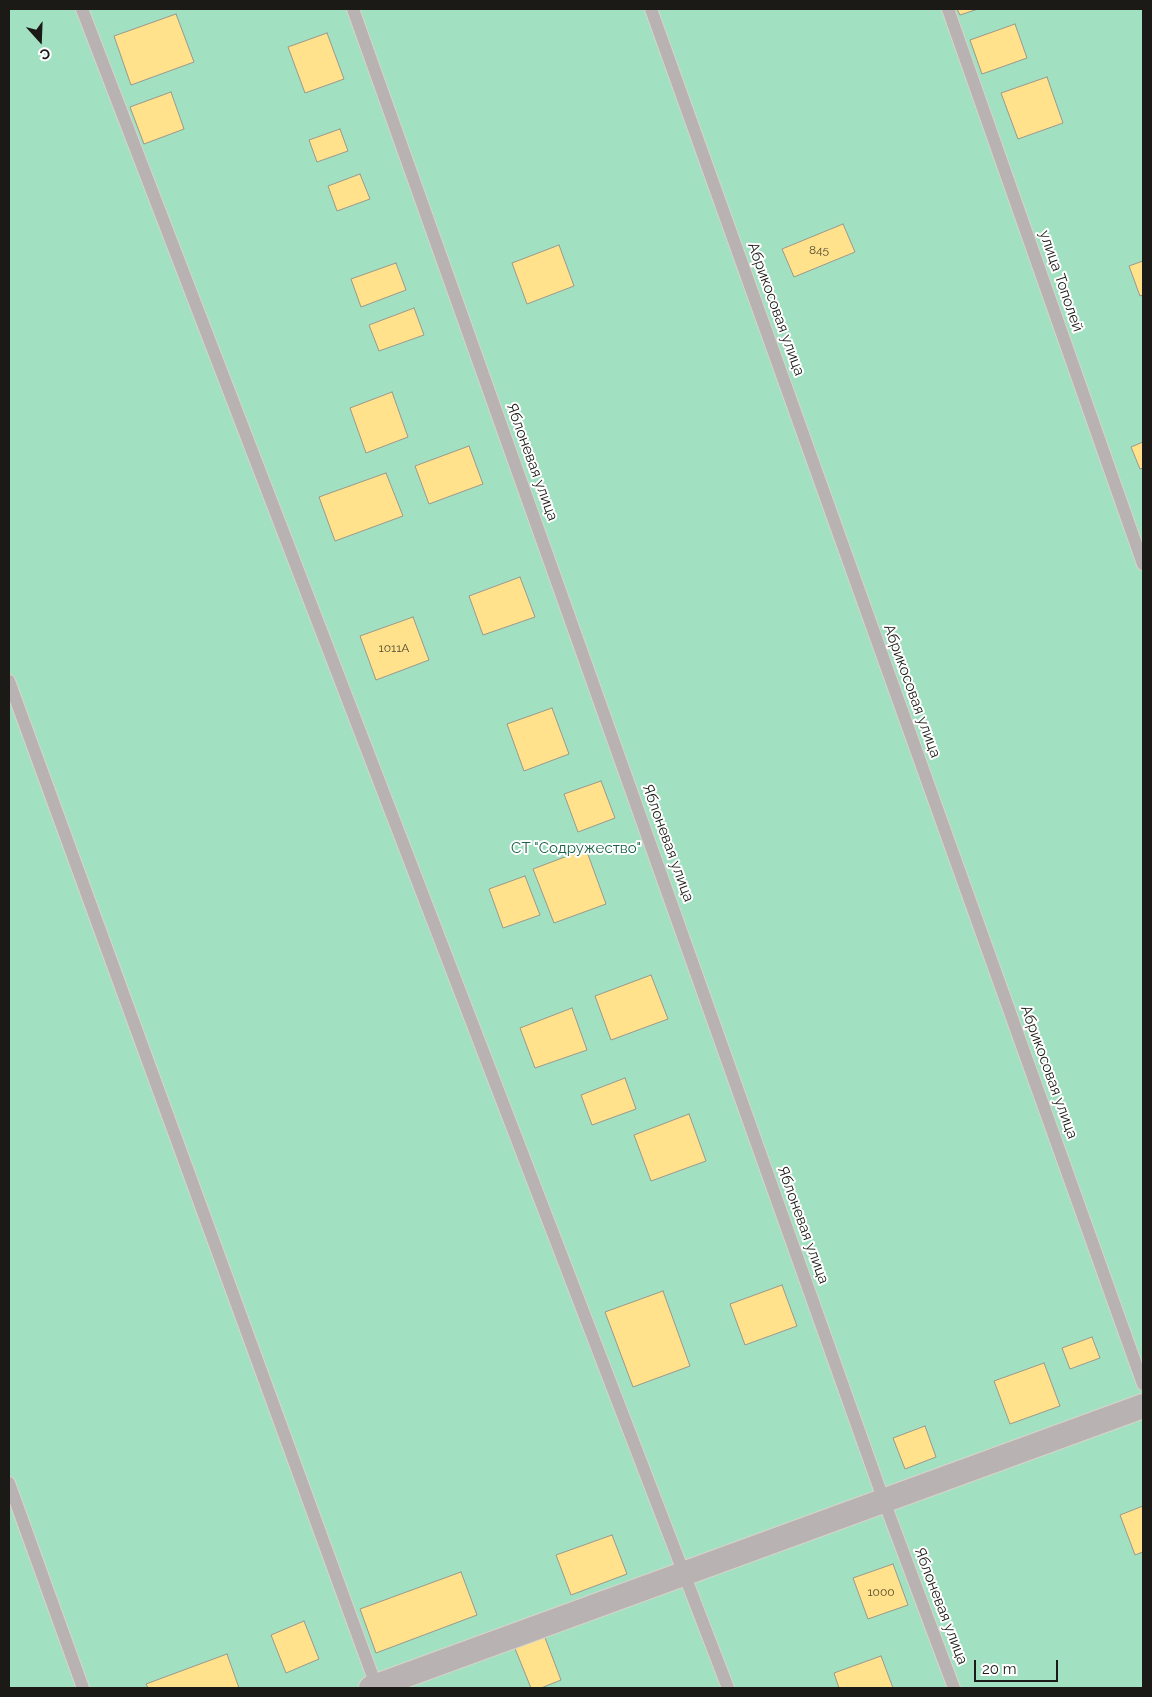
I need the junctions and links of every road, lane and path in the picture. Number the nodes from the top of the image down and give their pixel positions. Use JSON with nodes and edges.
{"nodes":[{"id":1,"x":82,"y":9,"type":"edge"},
{"id":2,"x":353,"y":9,"type":"edge"},
{"id":3,"x":651,"y":9,"type":"edge"},
{"id":4,"x":948,"y":9,"type":"edge"},
{"id":5,"x":1143,"y":564,"type":"edge"},
{"id":6,"x":9,"y":681,"type":"edge"},
{"id":7,"x":1143,"y":1384,"type":"edge"},
{"id":8,"x":1143,"y":1406,"type":"edge"},
{"id":9,"x":9,"y":1483,"type":"edge"},
{"id":10,"x":884,"y":1501,"type":"junction"},
{"id":11,"x":684,"y":1574,"type":"junction"},
{"id":12,"x":83,"y":1688,"type":"edge"},
{"id":13,"x":374,"y":1688,"type":"edge"},
{"id":14,"x":728,"y":1688,"type":"edge"},
{"id":15,"x":954,"y":1688,"type":"edge"}],
"edges":[{"from":1,"to":11,"type":"lane"},
{"from":2,"to":10,"type":"lane","name":"Яблоневая улица"},
{"from":3,"to":7,"type":"lane","name":"Абрикосовая улица"},
{"from":4,"to":5,"type":"lane","name":"улица Тополей"},
{"from":6,"to":13,"type":"lane"},
{"from":8,"to":10,"type":"street"},
{"from":9,"to":12,"type":"lane"},
{"from":10,"to":11,"type":"street"},
{"from":10,"to":15,"type":"lane","name":"Яблоневая улица"},
{"from":11,"to":13,"type":"street"},
{"from":11,"to":14,"type":"lane"}]}
